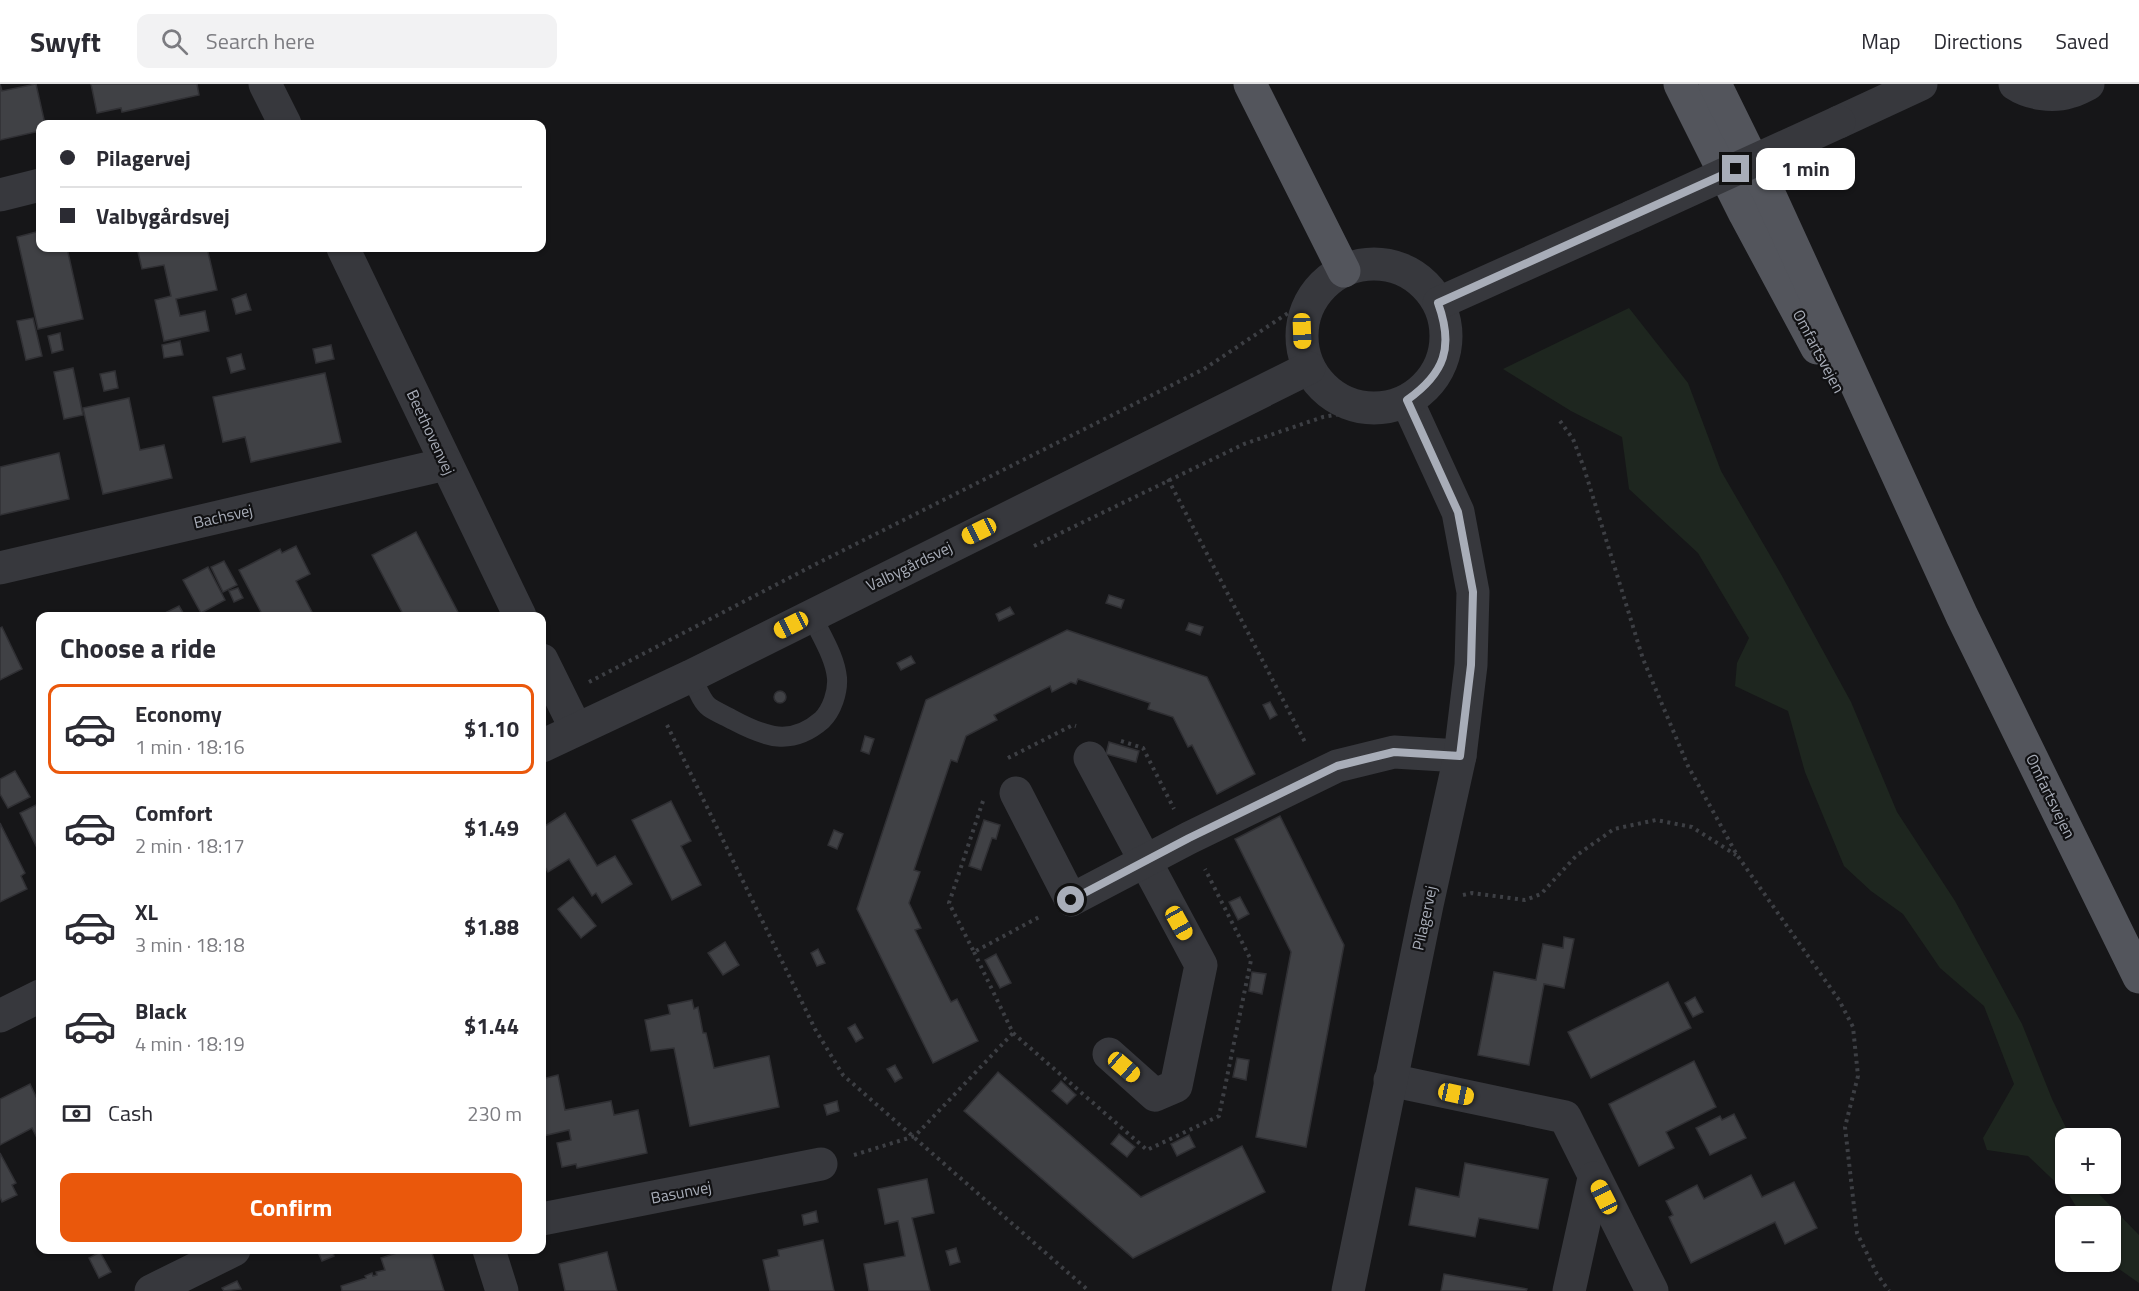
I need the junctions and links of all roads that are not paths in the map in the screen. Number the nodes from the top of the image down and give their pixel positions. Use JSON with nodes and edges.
{"nodes":[{"id":1,"x":265,"y":84,"type":"edge"},
{"id":2,"x":1250,"y":84,"type":"edge"},
{"id":3,"x":1680,"y":84,"type":"edge"},
{"id":4,"x":1714,"y":84,"type":"edge"},
{"id":5,"x":1921,"y":84,"type":"edge"},
{"id":6,"x":2015,"y":84,"type":"edge"},
{"id":7,"x":2088,"y":84,"type":"edge"},
{"id":8,"x":283,"y":120,"type":"edge"},
{"id":9,"x":36,"y":186,"type":"edge"},
{"id":10,"x":0,"y":195,"type":"edge"},
{"id":11,"x":346,"y":252,"type":"edge"},
{"id":12,"x":1344,"y":271,"type":"junction"},
{"id":13,"x":1438,"y":303,"type":"junction"},
{"id":14,"x":1309,"y":368,"type":"junction"},
{"id":15,"x":1407,"y":400,"type":"junction"},
{"id":16,"x":446,"y":464,"type":"junction"},
{"id":17,"x":0,"y":568,"type":"edge"},
{"id":18,"x":518,"y":612,"type":"edge"},
{"id":19,"x":811,"y":614,"type":"junction"},
{"id":20,"x":1962,"y":616,"type":"junction"},
{"id":21,"x":546,"y":668,"type":"edge"},
{"id":22,"x":691,"y":676,"type":"junction"},
{"id":23,"x":576,"y":729,"type":"junction"},
{"id":24,"x":1096,"y":742,"type":"road end"},
{"id":25,"x":546,"y":744,"type":"edge"},
{"id":26,"x":1460,"y":756,"type":"junction"},
{"id":27,"x":1000,"y":794,"type":"road end"},
{"id":28,"x":1145,"y":861,"type":"junction"},
{"id":29,"x":2139,"y":977,"type":"edge"},
{"id":30,"x":36,"y":998,"type":"edge"},
{"id":31,"x":0,"y":1016,"type":"edge"},
{"id":32,"x":1109,"y":1054,"type":"dead end"},
{"id":33,"x":1390,"y":1080,"type":"junction"},
{"id":34,"x":821,"y":1164,"type":"road end"},
{"id":35,"x":1594,"y":1178,"type":"junction"},
{"id":36,"x":546,"y":1218,"type":"edge"},
{"id":37,"x":226,"y":1254,"type":"edge"},
{"id":38,"x":490,"y":1254,"type":"edge"},
{"id":39,"x":156,"y":1290,"type":"edge"},
{"id":40,"x":502,"y":1291,"type":"edge"},
{"id":41,"x":1348,"y":1291,"type":"edge"},
{"id":42,"x":1569,"y":1291,"type":"edge"},
{"id":43,"x":1652,"y":1291,"type":"edge"}],
"edges":[{"from":1,"to":8,"type":"street"},
{"from":2,"to":12,"type":"main road"},
{"from":3,"to":20,"type":"main road","name":"Omfartsvejen"},
{"from":4,"to":20,"type":"main road","name":"Omfartsvejen"},
{"from":5,"to":13,"type":"street","bridge":true},
{"from":6,"to":7,"type":"street"},
{"from":9,"to":10,"type":"street"},
{"from":11,"to":16,"type":"street","name":"Beethovenvej"},
{"from":12,"to":13,"type":"street"},
{"from":12,"to":14,"type":"street"},
{"from":13,"to":15,"type":"street"},
{"from":14,"to":15,"type":"street"},
{"from":14,"to":19,"type":"street","name":"Valbygårdsvej"},
{"from":15,"to":26,"type":"street","name":"Pilagervej"},
{"from":16,"to":17,"type":"street","name":"Bachsvej"},
{"from":16,"to":18,"type":"street","name":"Beethovenvej"},
{"from":19,"to":22,"type":"street","name":"Valbygårdsvej"},
{"from":19,"to":22,"type":"lane"},
{"from":20,"to":29,"type":"main road","name":"Omfartsvejen"},
{"from":21,"to":23,"type":"street"},
{"from":22,"to":23,"type":"street","name":"Valbygårdsvej"},
{"from":23,"to":25,"type":"street","name":"Valbygårdsvej"},
{"from":24,"to":28,"type":"street"},
{"from":26,"to":28,"type":"street"},
{"from":26,"to":33,"type":"street","name":"Pilagervej"},
{"from":27,"to":28,"type":"street"},
{"from":28,"to":32,"type":"street"},
{"from":30,"to":31,"type":"street"},
{"from":33,"to":35,"type":"street"},
{"from":33,"to":41,"type":"street","name":"Pilagervej"},
{"from":34,"to":36,"type":"street","name":"Basunvej"},
{"from":35,"to":42,"type":"street"},
{"from":35,"to":43,"type":"street"},
{"from":37,"to":39,"type":"street"},
{"from":38,"to":40,"type":"street"}]}
